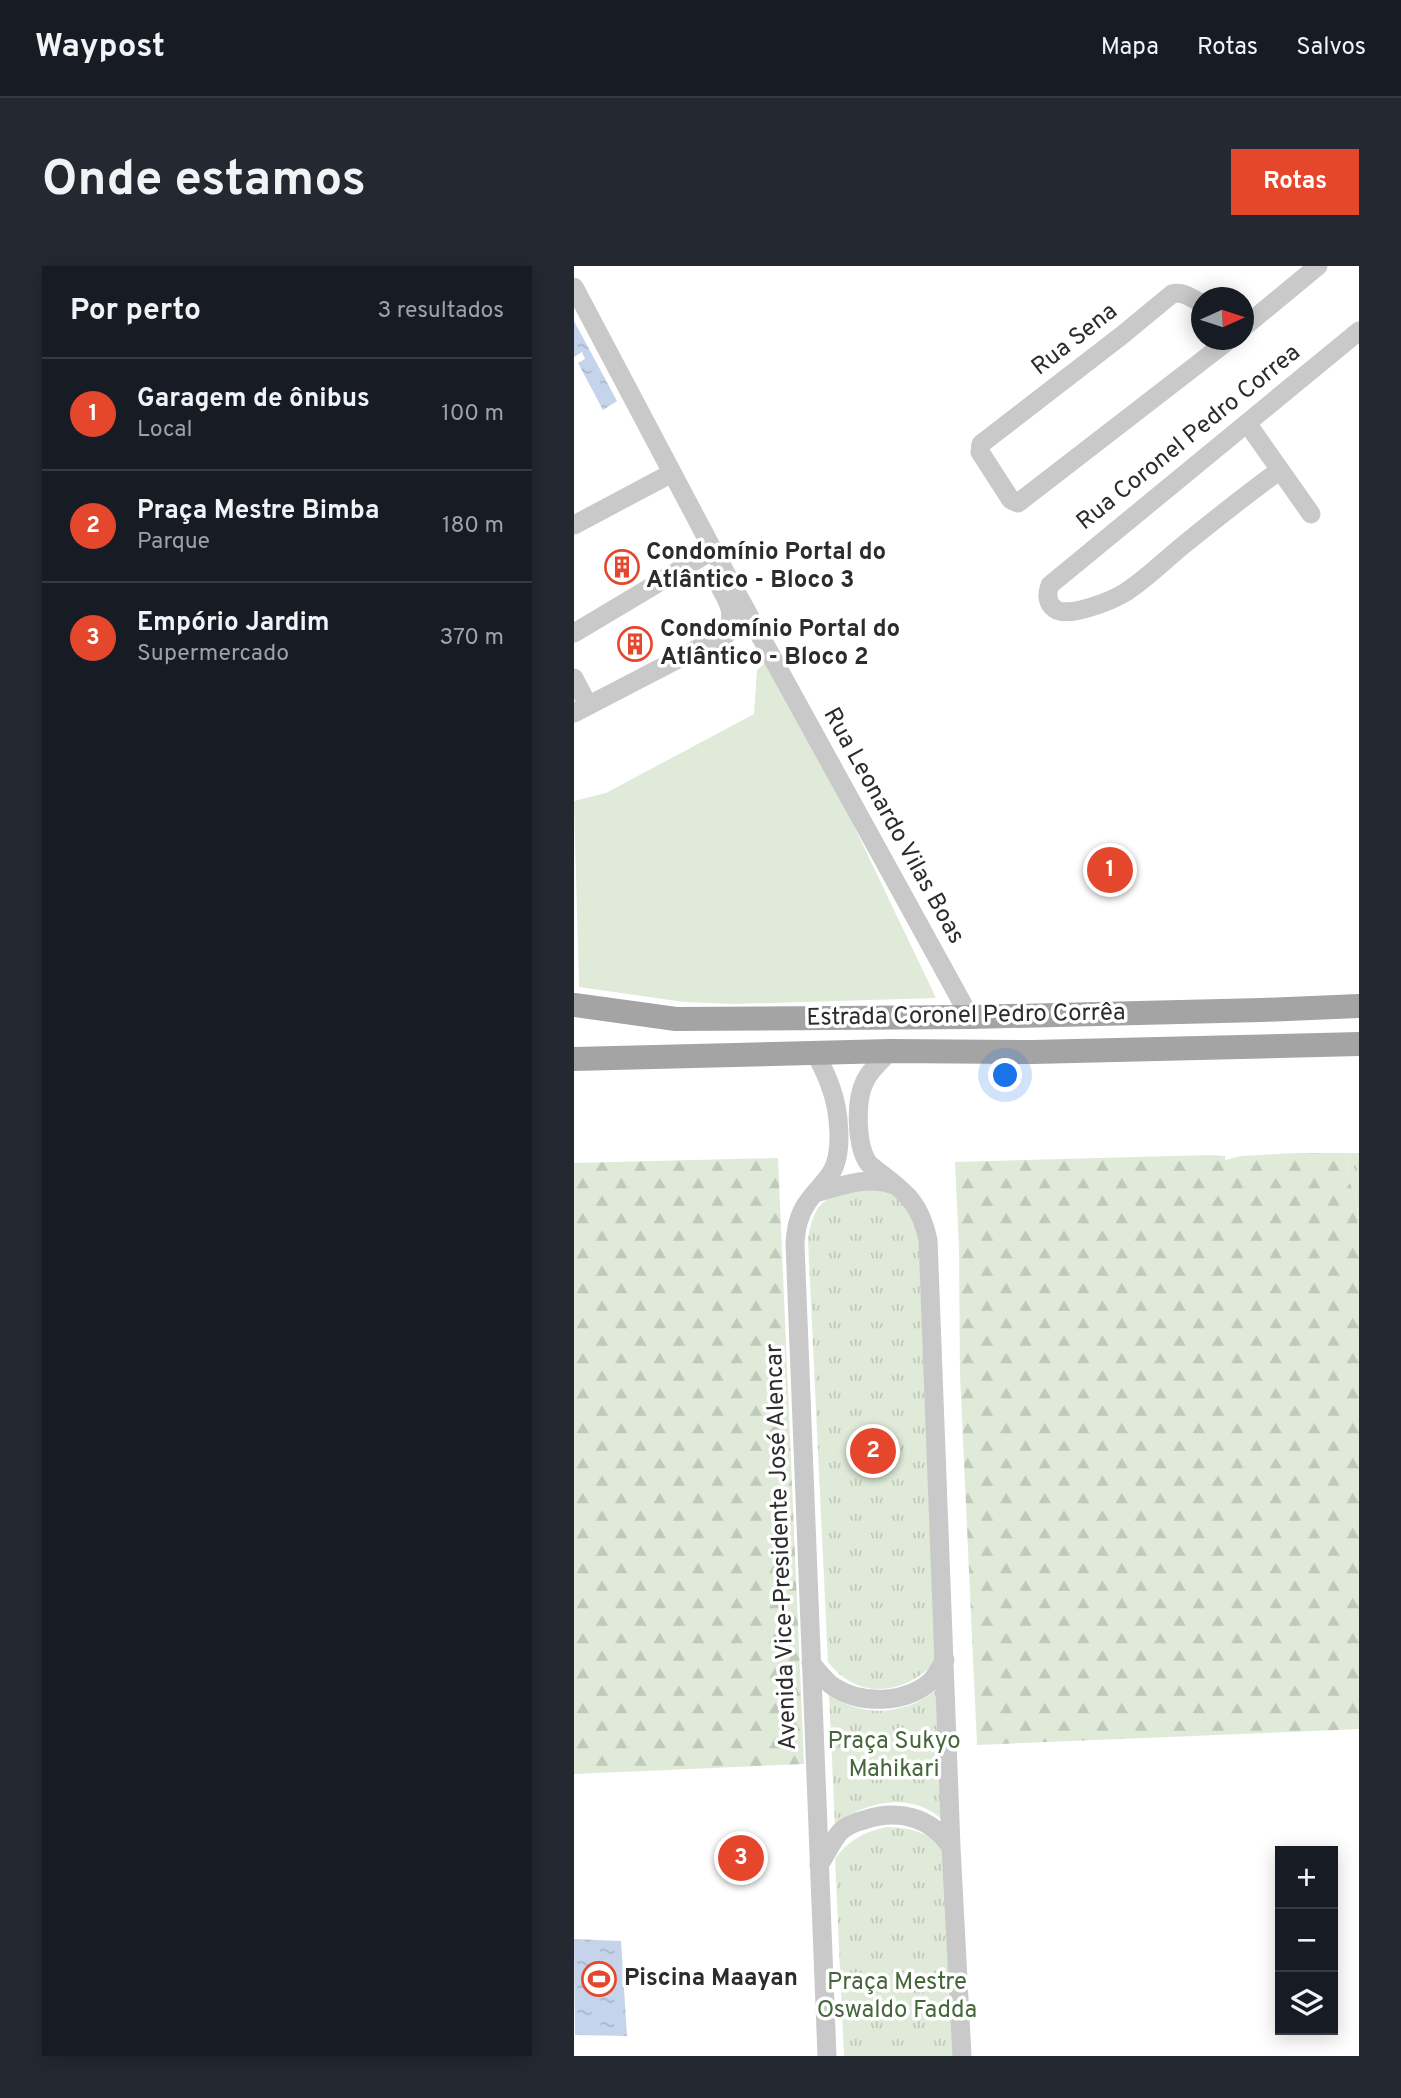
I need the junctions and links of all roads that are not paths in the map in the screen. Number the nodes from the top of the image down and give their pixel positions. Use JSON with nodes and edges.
{"nodes":[{"id":1,"x":1318,"y":266,"type":"edge"},
{"id":2,"x":574,"y":287,"type":"edge"},
{"id":3,"x":1191,"y":298,"type":"edge"},
{"id":4,"x":1254,"y":319,"type":"edge"},
{"id":5,"x":1359,"y":331,"type":"edge"},
{"id":6,"x":1216,"y":350,"type":"edge"},
{"id":7,"x":1247,"y":422,"type":"junction"},
{"id":8,"x":1280,"y":470,"type":"junction"},
{"id":9,"x":668,"y":476,"type":"junction"},
{"id":10,"x":1311,"y":514,"type":"dead end"},
{"id":11,"x":574,"y":526,"type":"edge"},
{"id":12,"x":709,"y":553,"type":"junction"},
{"id":13,"x":574,"y":633,"type":"edge"},
{"id":14,"x":574,"y":678,"type":"edge"},
{"id":15,"x":581,"y":709,"type":"edge"},
{"id":16,"x":574,"y":1005,"type":"edge"},
{"id":17,"x":1359,"y":1006,"type":"edge"},
{"id":18,"x":970,"y":1017,"type":"junction"},
{"id":19,"x":1359,"y":1044,"type":"edge"},
{"id":20,"x":890,"y":1051,"type":"junction"},
{"id":21,"x":815,"y":1053,"type":"junction"},
{"id":22,"x":574,"y":1059,"type":"edge"},
{"id":23,"x":895,"y":1185,"type":"junction"},
{"id":24,"x":815,"y":1193,"type":"junction"},
{"id":25,"x":945,"y":1660,"type":"junction"},
{"id":26,"x":811,"y":1663,"type":"junction"},
{"id":27,"x":951,"y":1847,"type":"junction"},
{"id":28,"x":819,"y":1865,"type":"junction"},
{"id":29,"x":827,"y":2056,"type":"edge"},
{"id":30,"x":962,"y":2056,"type":"edge"}],
"edges":[{"from":1,"to":4,"type":"street"},
{"from":2,"to":9,"type":"street","name":"Rua Leonardo Vilas Boas"},
{"from":3,"to":6,"type":"street","name":"Rua Sena"},
{"from":5,"to":7,"type":"street","name":"Rua Coronel Pedro Correa"},
{"from":7,"to":8,"type":"street"},
{"from":7,"to":8,"type":"street","name":"Rua Coronel Pedro Correa"},
{"from":8,"to":10,"type":"street"},
{"from":9,"to":11,"type":"street"},
{"from":9,"to":12,"type":"street","name":"Rua Leonardo Vilas Boas"},
{"from":12,"to":13,"type":"street"},
{"from":12,"to":15,"type":"street"},
{"from":12,"to":18,"type":"street","name":"Rua Leonardo Vilas Boas"},
{"from":14,"to":15,"type":"street"},
{"from":16,"to":18,"type":"main road","name":"Estrada Coronel Pedro Corrêa"},
{"from":17,"to":18,"type":"main road","name":"Estrada Coronel Pedro Corrêa"},
{"from":19,"to":20,"type":"main road","name":"Estrada Coronel Pedro Corrêa"},
{"from":20,"to":21,"type":"main road","name":"Estrada Coronel Pedro Corrêa"},
{"from":20,"to":23,"type":"street"},
{"from":21,"to":22,"type":"main road","name":"Estrada Coronel Pedro Corrêa"},
{"from":21,"to":24,"type":"street","name":"Avenida Vice-Presidente José Alencar"},
{"from":23,"to":24,"type":"street"},
{"from":23,"to":25,"type":"street"},
{"from":24,"to":26,"type":"street","name":"Avenida Vice-Presidente José Alencar"},
{"from":25,"to":26,"type":"street"},
{"from":25,"to":27,"type":"street"},
{"from":26,"to":28,"type":"street","name":"Avenida Vice-Presidente José Alencar"},
{"from":27,"to":28,"type":"street"},
{"from":27,"to":30,"type":"street"},
{"from":28,"to":29,"type":"street","name":"Avenida Vice-Presidente José Alencar"}]}
